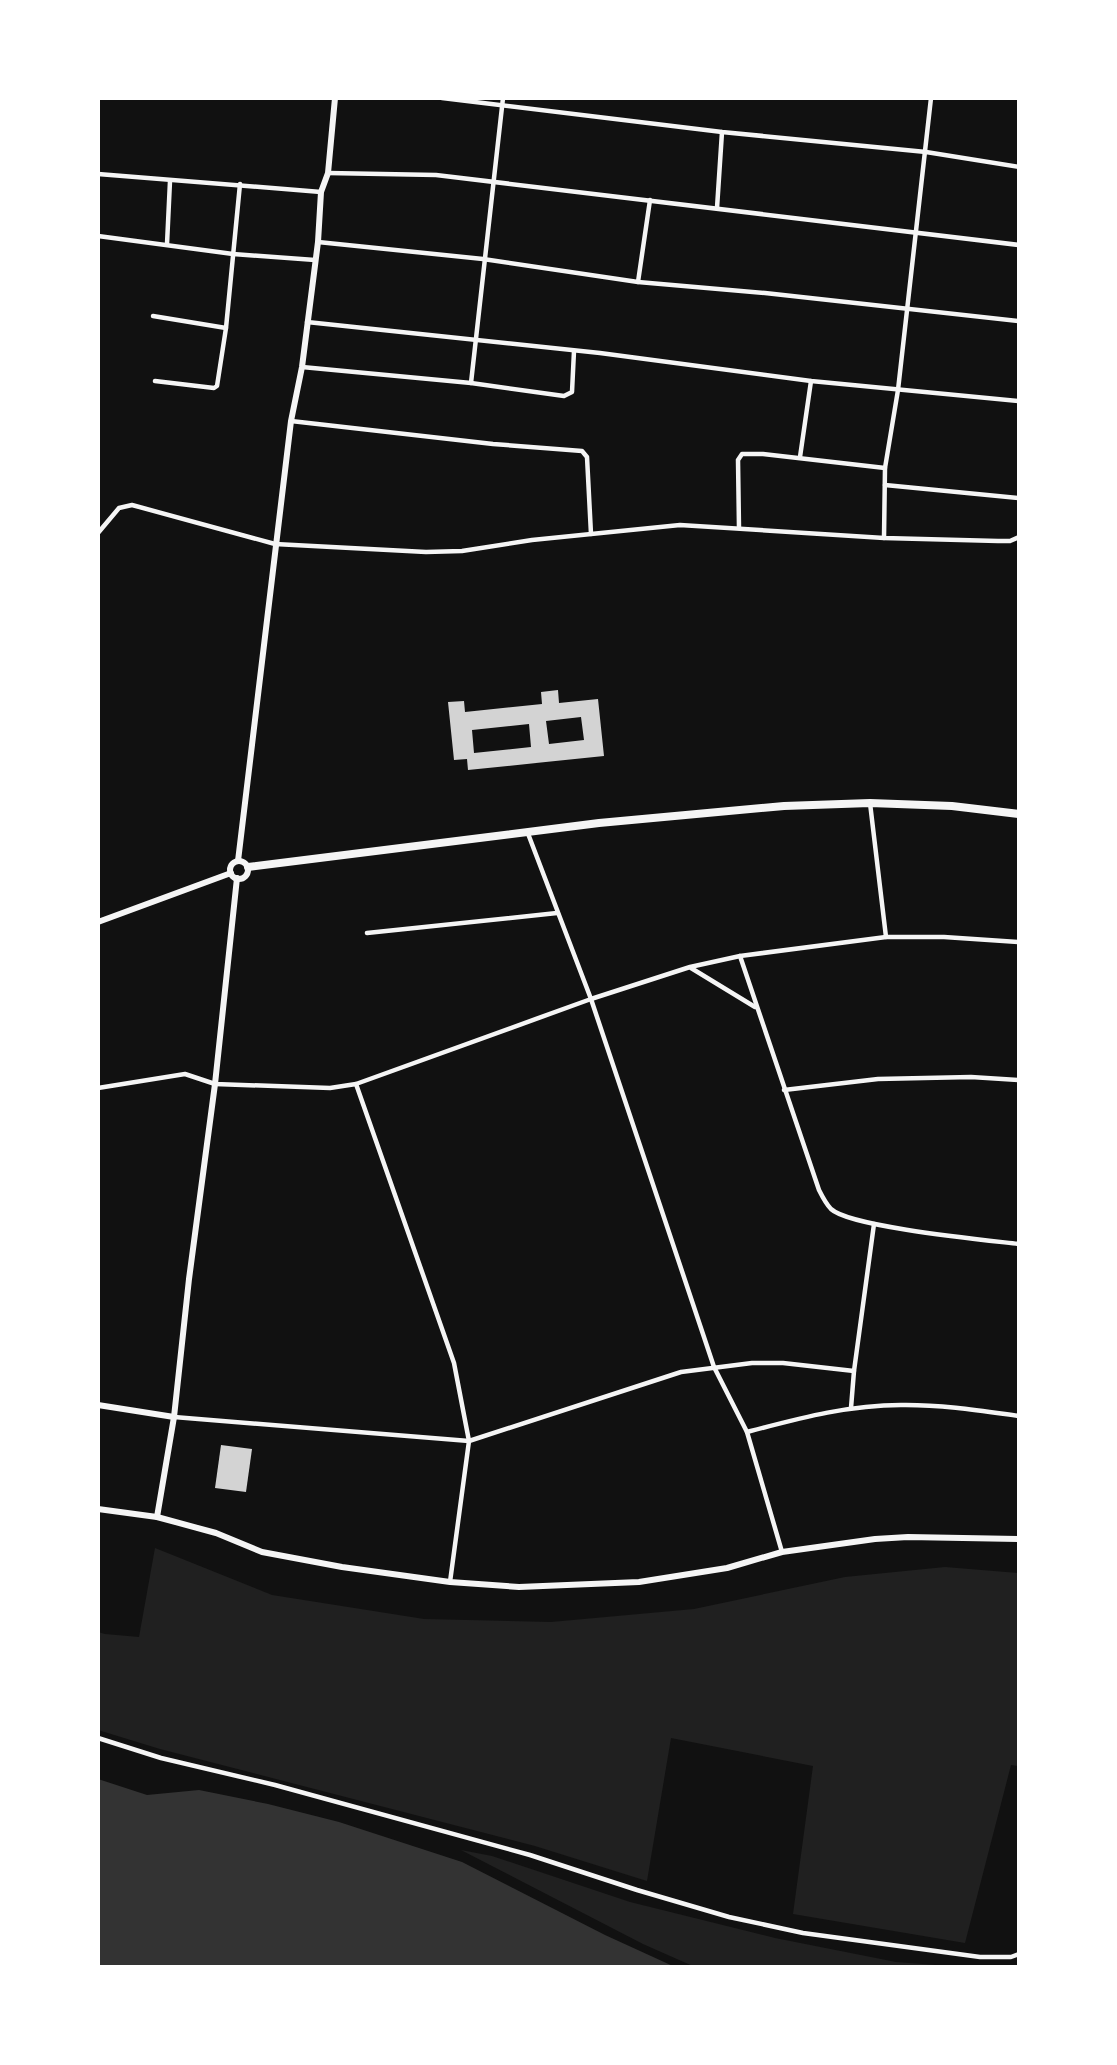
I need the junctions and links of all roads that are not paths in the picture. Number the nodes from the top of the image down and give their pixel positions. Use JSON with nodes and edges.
{"nodes":[{"id":1,"x":335,"y":98,"type":"edge"},
{"id":2,"x":442,"y":98,"type":"edge"},
{"id":3,"x":503,"y":98,"type":"edge"},
{"id":4,"x":931,"y":98,"type":"edge"},
{"id":5,"x":502,"y":105,"type":"junction"},
{"id":6,"x":722,"y":132,"type":"junction"},
{"id":7,"x":926,"y":152,"type":"junction"},
{"id":8,"x":1019,"y":167,"type":"edge"},
{"id":9,"x":328,"y":173,"type":"junction"},
{"id":10,"x":98,"y":174,"type":"edge"},
{"id":11,"x":170,"y":181,"type":"junction"},
{"id":12,"x":494,"y":183,"type":"junction"},
{"id":13,"x":240,"y":184,"type":"junction"},
{"id":14,"x":321,"y":192,"type":"junction"},
{"id":15,"x":650,"y":200,"type":"junction"},
{"id":16,"x":717,"y":208,"type":"junction"},
{"id":17,"x":915,"y":233,"type":"junction"},
{"id":18,"x":98,"y":236,"type":"edge"},
{"id":19,"x":318,"y":242,"type":"junction"},
{"id":20,"x":167,"y":244,"type":"junction"},
{"id":21,"x":1019,"y":246,"type":"edge"},
{"id":22,"x":233,"y":254,"type":"junction"},
{"id":23,"x":483,"y":259,"type":"junction"},
{"id":24,"x":315,"y":260,"type":"junction"},
{"id":25,"x":638,"y":282,"type":"junction"},
{"id":26,"x":907,"y":308,"type":"junction"},
{"id":27,"x":153,"y":316,"type":"dead end"},
{"id":28,"x":1019,"y":321,"type":"edge"},
{"id":29,"x":306,"y":322,"type":"junction"},
{"id":30,"x":226,"y":328,"type":"junction"},
{"id":31,"x":474,"y":340,"type":"junction"},
{"id":32,"x":574,"y":351,"type":"junction"},
{"id":33,"x":302,"y":367,"type":"junction"},
{"id":34,"x":811,"y":380,"type":"junction"},
{"id":35,"x":155,"y":382,"type":"dead end"},
{"id":36,"x":471,"y":383,"type":"junction"},
{"id":37,"x":898,"y":390,"type":"junction"},
{"id":38,"x":1019,"y":401,"type":"edge"},
{"id":39,"x":290,"y":421,"type":"junction"},
{"id":40,"x":800,"y":457,"type":"junction"},
{"id":41,"x":885,"y":468,"type":"junction"},
{"id":42,"x":885,"y":485,"type":"junction"},
{"id":43,"x":1019,"y":498,"type":"edge"},
{"id":44,"x":738,"y":528,"type":"junction"},
{"id":45,"x":98,"y":533,"type":"edge"},
{"id":46,"x":591,"y":534,"type":"junction"},
{"id":47,"x":1019,"y":537,"type":"edge"},
{"id":48,"x":884,"y":538,"type":"junction"},
{"id":49,"x":275,"y":544,"type":"junction"},
{"id":50,"x":870,"y":803,"type":"junction"},
{"id":51,"x":1019,"y":814,"type":"edge"},
{"id":52,"x":527,"y":831,"type":"junction"},
{"id":53,"x":238,"y":861,"type":"junction"},
{"id":54,"x":248,"y":867,"type":"junction"},
{"id":55,"x":234,"y":875,"type":"junction"},
{"id":56,"x":557,"y":913,"type":"junction"},
{"id":57,"x":98,"y":922,"type":"edge"},
{"id":58,"x":367,"y":933,"type":"dead end"},
{"id":59,"x":886,"y":937,"type":"junction"},
{"id":60,"x":1019,"y":942,"type":"edge"},
{"id":61,"x":740,"y":956,"type":"junction"},
{"id":62,"x":690,"y":967,"type":"junction"},
{"id":63,"x":591,"y":999,"type":"junction"},
{"id":64,"x":756,"y":1008,"type":"junction"},
{"id":65,"x":1019,"y":1080,"type":"edge"},
{"id":66,"x":215,"y":1084,"type":"junction"},
{"id":67,"x":356,"y":1084,"type":"junction"},
{"id":68,"x":98,"y":1088,"type":"edge"},
{"id":69,"x":783,"y":1090,"type":"junction"},
{"id":70,"x":874,"y":1224,"type":"junction"},
{"id":71,"x":1019,"y":1244,"type":"edge"},
{"id":72,"x":714,"y":1367,"type":"junction"},
{"id":73,"x":854,"y":1371,"type":"junction"},
{"id":74,"x":98,"y":1405,"type":"edge"},
{"id":75,"x":851,"y":1408,"type":"junction"},
{"id":76,"x":1019,"y":1416,"type":"edge"},
{"id":77,"x":174,"y":1417,"type":"junction"},
{"id":78,"x":747,"y":1432,"type":"junction"},
{"id":79,"x":469,"y":1440,"type":"junction"},
{"id":80,"x":98,"y":1509,"type":"edge"},
{"id":81,"x":157,"y":1517,"type":"junction"},
{"id":82,"x":1019,"y":1539,"type":"edge"},
{"id":83,"x":782,"y":1552,"type":"junction"},
{"id":84,"x":450,"y":1582,"type":"junction"},
{"id":85,"x":98,"y":1738,"type":"edge"},
{"id":86,"x":1019,"y":1954,"type":"edge"}],
"edges":[{"from":1,"to":9,"type":"street"},
{"from":2,"to":5,"type":"street"},
{"from":3,"to":5,"type":"street"},
{"from":4,"to":7,"type":"street"},
{"from":5,"to":6,"type":"street"},
{"from":5,"to":12,"type":"street"},
{"from":6,"to":7,"type":"street"},
{"from":6,"to":16,"type":"street"},
{"from":7,"to":8,"type":"street"},
{"from":7,"to":17,"type":"street"},
{"from":9,"to":12,"type":"street"},
{"from":9,"to":14,"type":"street"},
{"from":10,"to":11,"type":"street"},
{"from":11,"to":13,"type":"street"},
{"from":11,"to":20,"type":"street"},
{"from":12,"to":15,"type":"street"},
{"from":12,"to":23,"type":"street"},
{"from":13,"to":14,"type":"street"},
{"from":13,"to":22,"type":"street"},
{"from":14,"to":19,"type":"street"},
{"from":15,"to":16,"type":"street"},
{"from":15,"to":25,"type":"street"},
{"from":16,"to":17,"type":"street"},
{"from":17,"to":21,"type":"street"},
{"from":17,"to":26,"type":"street"},
{"from":18,"to":20,"type":"street"},
{"from":19,"to":23,"type":"street"},
{"from":19,"to":24,"type":"street"},
{"from":20,"to":22,"type":"street"},
{"from":22,"to":24,"type":"street"},
{"from":22,"to":30,"type":"street"},
{"from":23,"to":25,"type":"street"},
{"from":23,"to":31,"type":"street"},
{"from":24,"to":29,"type":"street"},
{"from":25,"to":26,"type":"street"},
{"from":26,"to":28,"type":"street"},
{"from":26,"to":37,"type":"street"},
{"from":27,"to":30,"type":"street"},
{"from":29,"to":31,"type":"street"},
{"from":29,"to":33,"type":"street"},
{"from":30,"to":35,"type":"street"},
{"from":31,"to":32,"type":"street"},
{"from":31,"to":36,"type":"street"},
{"from":32,"to":34,"type":"street"},
{"from":32,"to":36,"type":"street"},
{"from":33,"to":36,"type":"street"},
{"from":33,"to":39,"type":"street"},
{"from":34,"to":37,"type":"street"},
{"from":34,"to":40,"type":"street"},
{"from":37,"to":38,"type":"street"},
{"from":37,"to":41,"type":"street"},
{"from":39,"to":46,"type":"street"},
{"from":39,"to":49,"type":"street"},
{"from":40,"to":41,"type":"street"},
{"from":40,"to":44,"type":"street"},
{"from":41,"to":42,"type":"street"},
{"from":42,"to":43,"type":"street"},
{"from":42,"to":48,"type":"street"},
{"from":44,"to":46,"type":"street"},
{"from":44,"to":48,"type":"street"},
{"from":45,"to":49,"type":"street"},
{"from":46,"to":49,"type":"street"},
{"from":47,"to":48,"type":"street"},
{"from":49,"to":53,"type":"street"},
{"from":50,"to":51,"type":"highway"},
{"from":50,"to":52,"type":"highway"},
{"from":50,"to":59,"type":"street"},
{"from":52,"to":54,"type":"highway"},
{"from":52,"to":56,"type":"street"},
{"from":53,"to":54,"type":"street"},
{"from":53,"to":55,"type":"street"},
{"from":54,"to":55,"type":"street"},
{"from":55,"to":57,"type":"street"},
{"from":55,"to":66,"type":"street"},
{"from":56,"to":58,"type":"street"},
{"from":56,"to":63,"type":"street"},
{"from":59,"to":60,"type":"street"},
{"from":59,"to":61,"type":"street"},
{"from":61,"to":62,"type":"street"},
{"from":61,"to":64,"type":"street"},
{"from":62,"to":63,"type":"street"},
{"from":62,"to":64,"type":"street"},
{"from":63,"to":67,"type":"street"},
{"from":63,"to":72,"type":"street"},
{"from":64,"to":69,"type":"street"},
{"from":65,"to":69,"type":"street"},
{"from":66,"to":67,"type":"street"},
{"from":66,"to":68,"type":"street"},
{"from":66,"to":77,"type":"street"},
{"from":67,"to":79,"type":"street"},
{"from":69,"to":70,"type":"street"},
{"from":70,"to":71,"type":"street"},
{"from":70,"to":73,"type":"street"},
{"from":72,"to":73,"type":"street"},
{"from":72,"to":78,"type":"street"},
{"from":72,"to":79,"type":"street"},
{"from":73,"to":75,"type":"street"},
{"from":74,"to":77,"type":"street"},
{"from":75,"to":76,"type":"street"},
{"from":75,"to":78,"type":"street"},
{"from":77,"to":79,"type":"street"},
{"from":77,"to":81,"type":"street"},
{"from":78,"to":83,"type":"street"},
{"from":79,"to":84,"type":"street"},
{"from":80,"to":81,"type":"street"},
{"from":81,"to":84,"type":"street"},
{"from":82,"to":83,"type":"street"},
{"from":83,"to":84,"type":"street"},
{"from":85,"to":86,"type":"street"}]}
